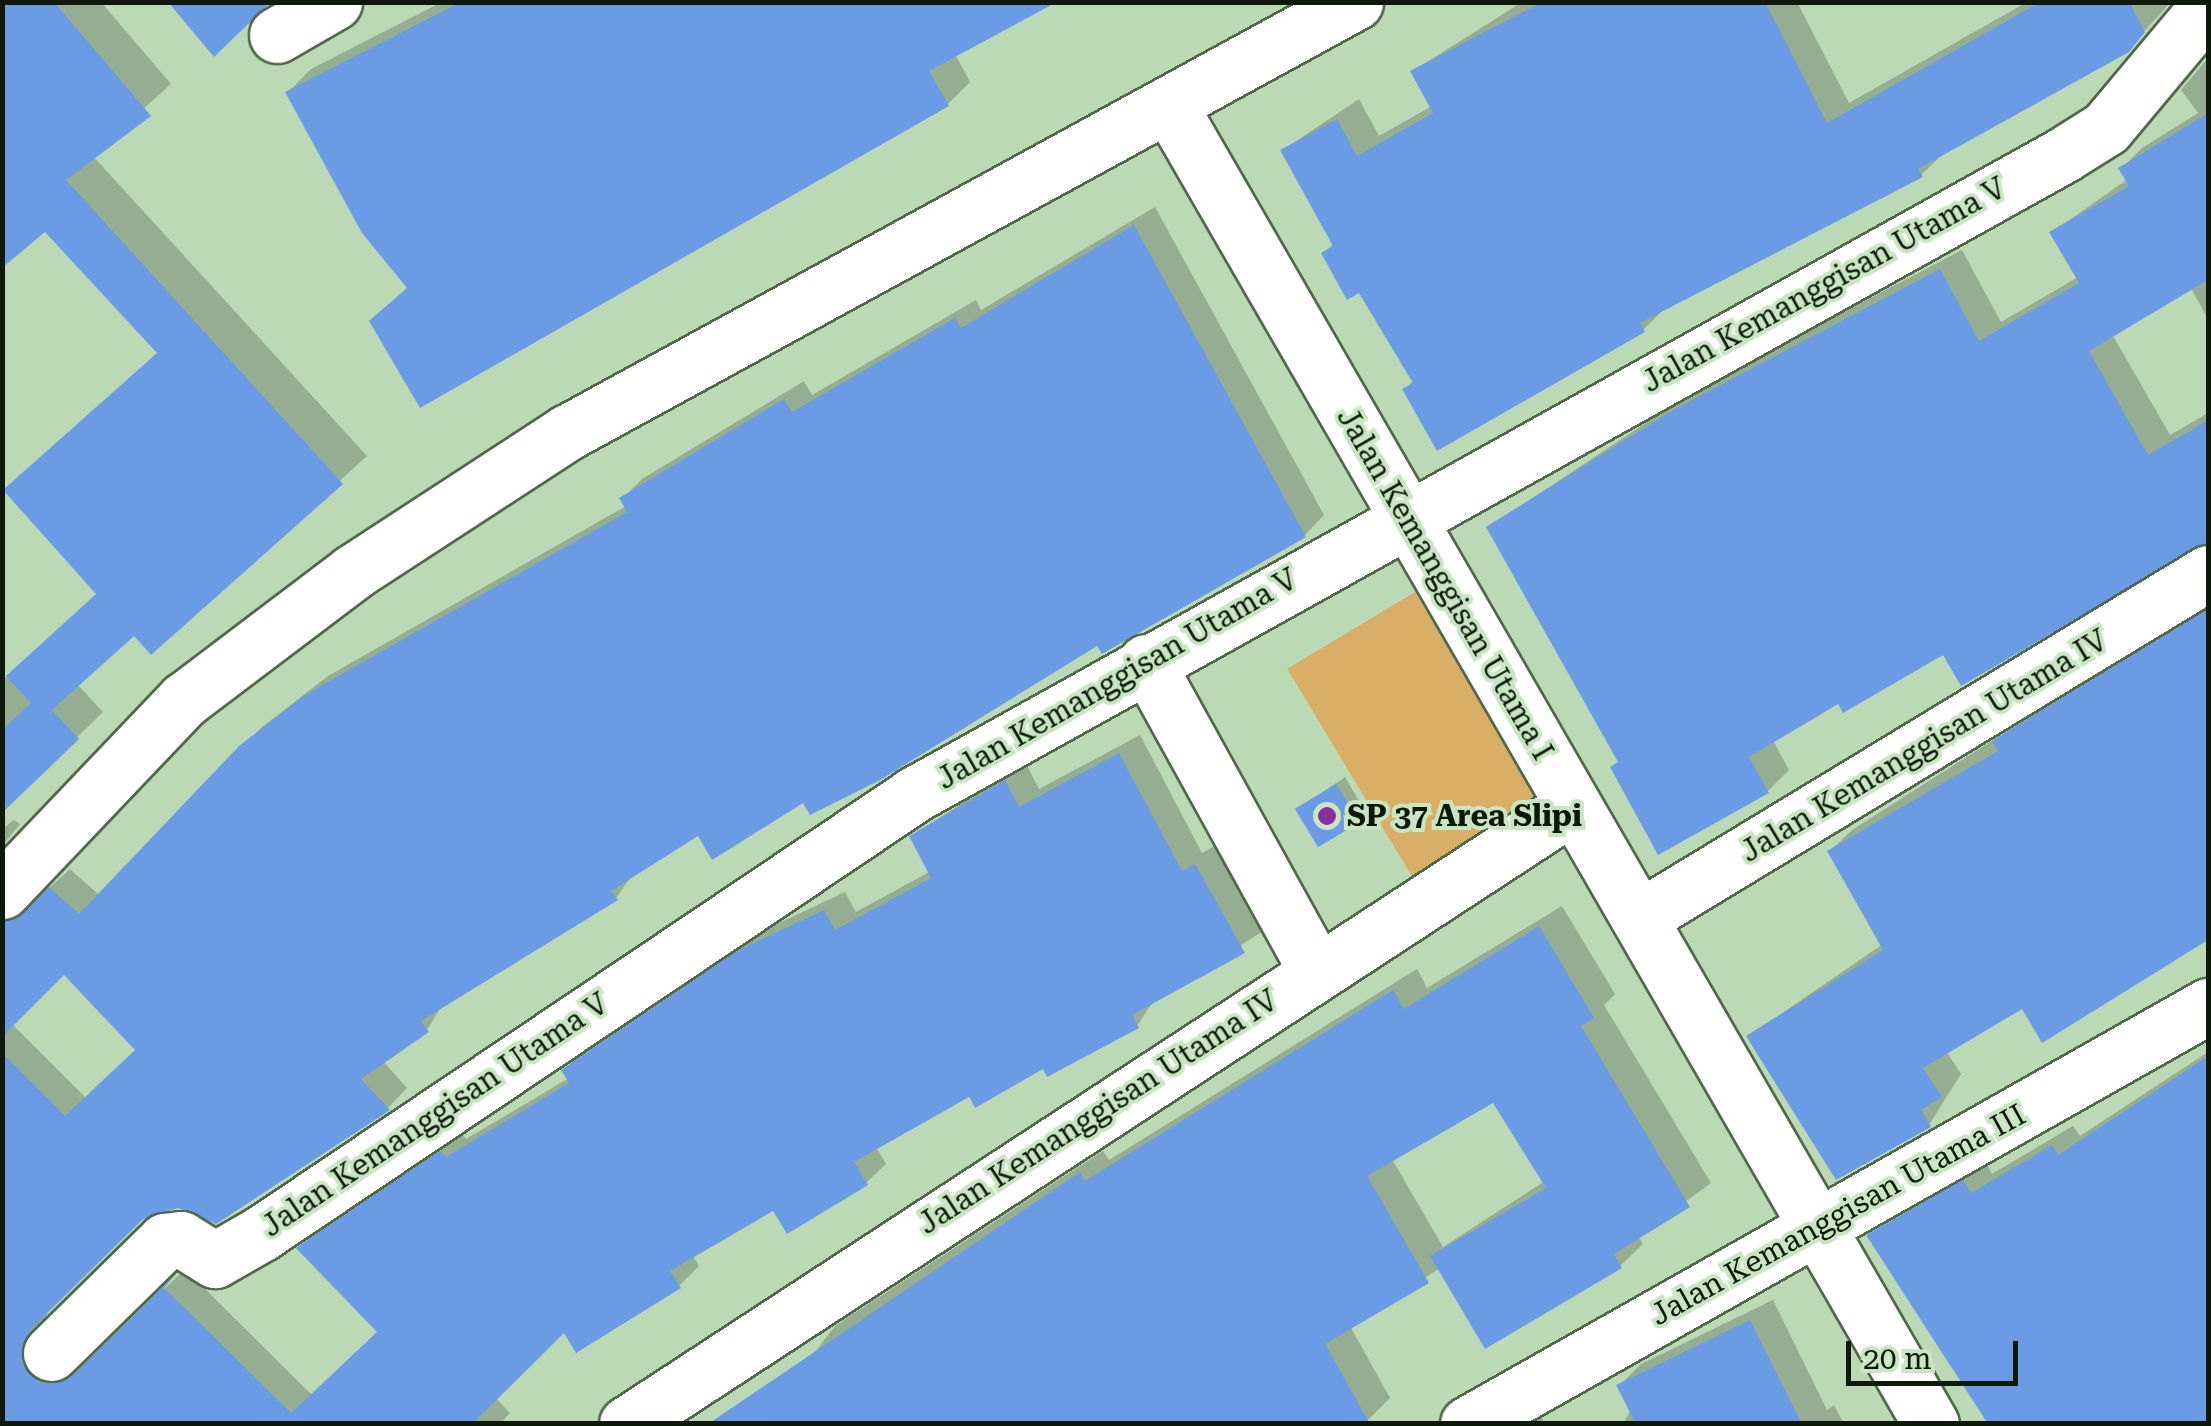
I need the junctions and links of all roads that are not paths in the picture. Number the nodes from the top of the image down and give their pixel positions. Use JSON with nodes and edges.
{"nodes":[{"id":1,"x":334,"y":2,"type":"edge"},
{"id":2,"x":1355,"y":2,"type":"edge"},
{"id":3,"x":2208,"y":6,"type":"edge"},
{"id":4,"x":277,"y":35,"type":"dead end"},
{"id":5,"x":1170,"y":107,"type":"junction"},
{"id":6,"x":1405,"y":515,"type":"junction"},
{"id":7,"x":2208,"y":573,"type":"edge"},
{"id":8,"x":1146,"y":662,"type":"junction"},
{"id":9,"x":1574,"y":806,"type":"junction"},
{"id":10,"x":2,"y":891,"type":"edge"},
{"id":11,"x":1639,"y":918,"type":"junction"},
{"id":12,"x":1317,"y":972,"type":"junction"},
{"id":13,"x":2208,"y":1006,"type":"edge"},
{"id":14,"x":1818,"y":1228,"type":"junction"},
{"id":15,"x":51,"y":1353,"type":"dead end"},
{"id":16,"x":627,"y":1424,"type":"edge"},
{"id":17,"x":1468,"y":1424,"type":"edge"},
{"id":18,"x":1931,"y":1424,"type":"edge"}],
"edges":[{"from":1,"to":4,"type":"street"},
{"from":2,"to":5,"type":"street"},
{"from":3,"to":6,"type":"street","name":"Jalan Kemanggisan Utama V"},
{"from":5,"to":6,"type":"street","name":"Jalan Kemanggisan Utama I"},
{"from":5,"to":10,"type":"street"},
{"from":6,"to":8,"type":"street","name":"Jalan Kemanggisan Utama V"},
{"from":6,"to":9,"type":"street","name":"Jalan Kemanggisan Utama I"},
{"from":7,"to":11,"type":"street","name":"Jalan Kemanggisan Utama IV"},
{"from":8,"to":12,"type":"street"},
{"from":8,"to":15,"type":"street","name":"Jalan Kemanggisan Utama V"},
{"from":9,"to":11,"type":"street","name":"Jalan Kemanggisan Utama I"},
{"from":9,"to":12,"type":"street","name":"Jalan Kemanggisan Utama IV"},
{"from":11,"to":14,"type":"street","name":"Jalan Kemanggisan Utama I"},
{"from":12,"to":16,"type":"street","name":"Jalan Kemanggisan Utama IV"},
{"from":13,"to":14,"type":"street","name":"Jalan Kemanggisan Utama III"},
{"from":14,"to":17,"type":"street","name":"Jalan Kemanggisan Utama III"},
{"from":14,"to":18,"type":"street","name":"Jalan Kemanggisan Utama I"}]}
